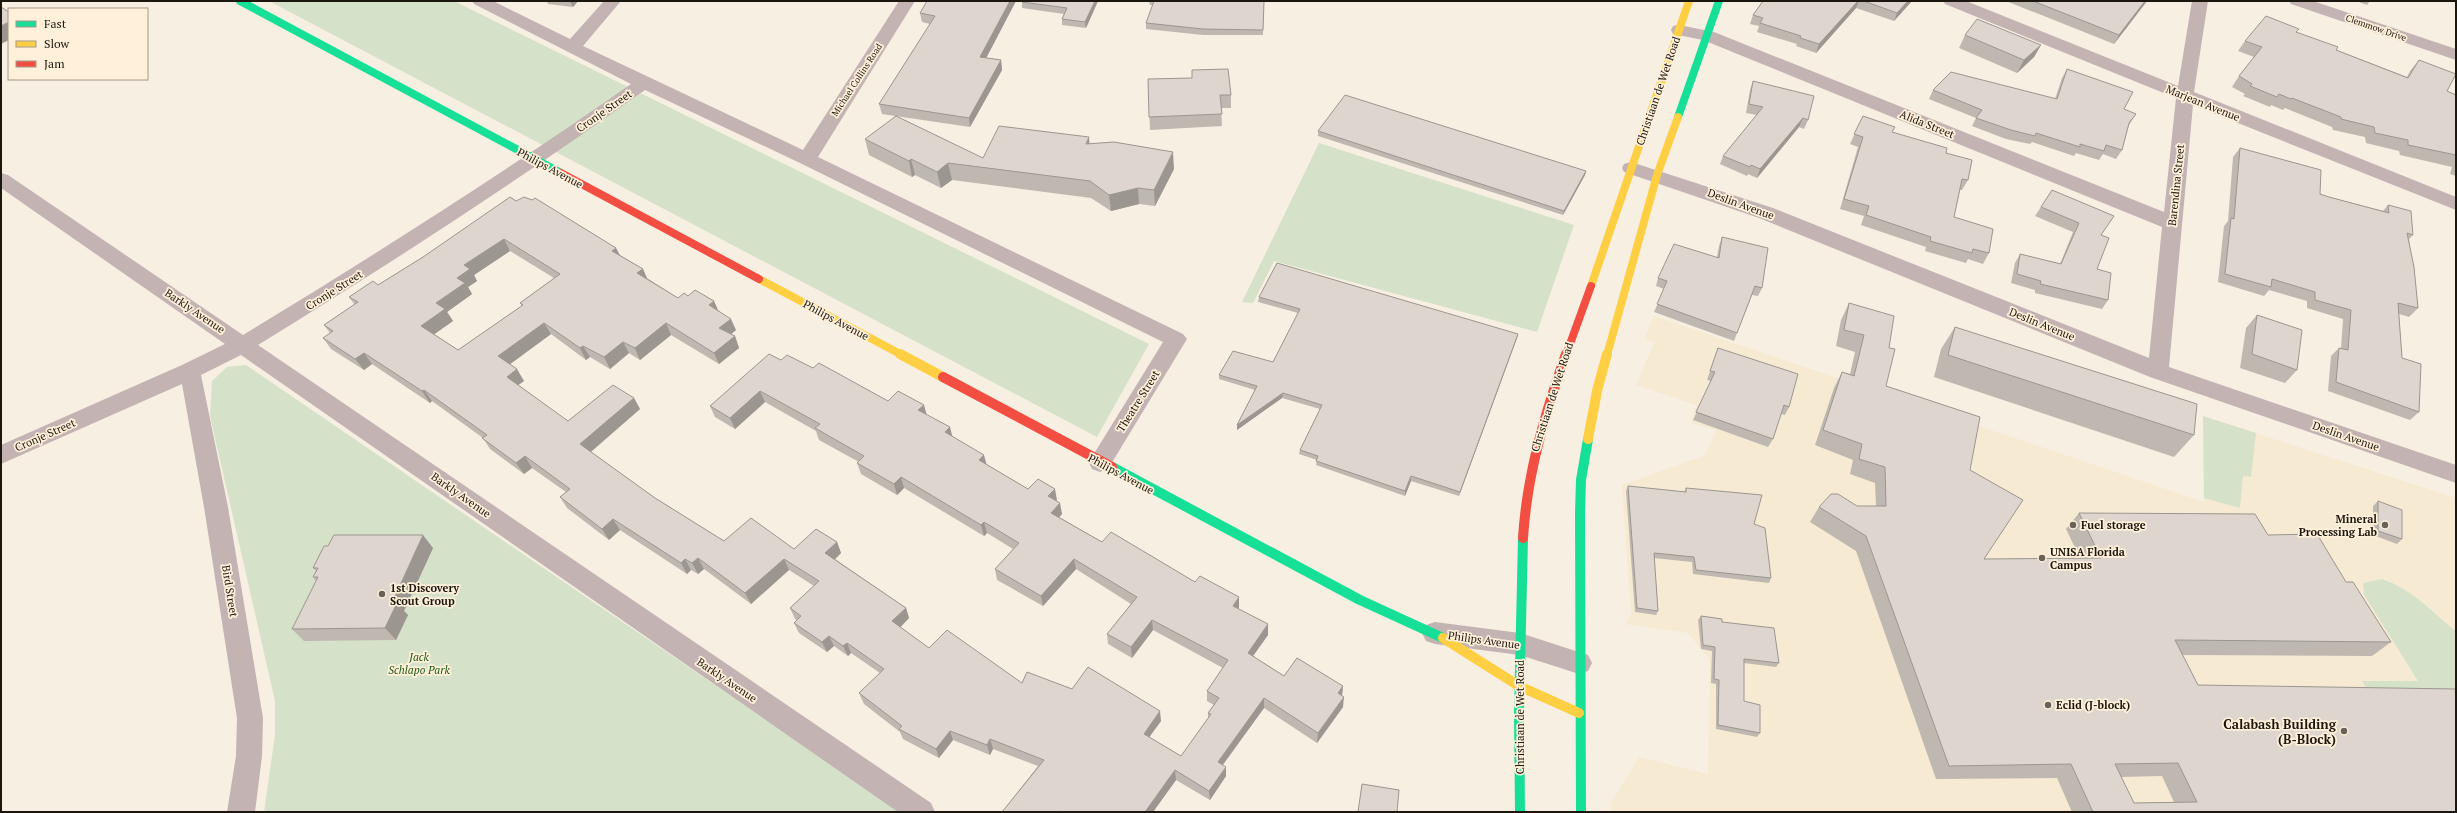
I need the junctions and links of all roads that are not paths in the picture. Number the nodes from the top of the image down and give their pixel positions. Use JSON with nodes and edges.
{"nodes":[{"id":1,"x":241,"y":1,"type":"edge"},
{"id":2,"x":480,"y":1,"type":"edge"},
{"id":3,"x":613,"y":1,"type":"edge"},
{"id":4,"x":907,"y":1,"type":"edge"},
{"id":5,"x":1689,"y":1,"type":"edge"},
{"id":6,"x":1720,"y":1,"type":"edge"},
{"id":7,"x":1951,"y":1,"type":"edge"},
{"id":8,"x":2200,"y":1,"type":"edge"},
{"id":9,"x":2296,"y":1,"type":"edge"},
{"id":10,"x":1679,"y":30,"type":"junction"},
{"id":11,"x":1708,"y":36,"type":"junction"},
{"id":12,"x":572,"y":46,"type":"junction"},
{"id":13,"x":2456,"y":55,"type":"edge"},
{"id":14,"x":644,"y":83,"type":"junction"},
{"id":15,"x":2185,"y":96,"type":"junction"},
{"id":16,"x":807,"y":159,"type":"junction"},
{"id":17,"x":535,"y":160,"type":"junction"},
{"id":18,"x":1631,"y":168,"type":"junction"},
{"id":19,"x":1657,"y":176,"type":"junction"},
{"id":20,"x":1,"y":179,"type":"edge"},
{"id":21,"x":2456,"y":204,"type":"edge"},
{"id":22,"x":2172,"y":223,"type":"junction"},
{"id":23,"x":244,"y":344,"type":"junction"},
{"id":24,"x":2158,"y":370,"type":"junction"},
{"id":25,"x":190,"y":371,"type":"junction"},
{"id":26,"x":1,"y":455,"type":"edge"},
{"id":27,"x":1100,"y":462,"type":"junction"},
{"id":28,"x":2456,"y":474,"type":"edge"},
{"id":29,"x":1435,"y":633,"type":"junction"},
{"id":30,"x":1520,"y":644,"type":"junction"},
{"id":31,"x":1579,"y":662,"type":"junction"},
{"id":32,"x":1519,"y":686,"type":"junction"},
{"id":33,"x":1579,"y":713,"type":"junction"},
{"id":34,"x":241,"y":812,"type":"edge"},
{"id":35,"x":921,"y":812,"type":"edge"},
{"id":36,"x":1520,"y":812,"type":"edge"},
{"id":37,"x":1581,"y":812,"type":"edge"}],
"edges":[{"from":1,"to":17,"type":"main road","name":"Philips Avenue"},
{"from":2,"to":12,"type":"street"},
{"from":3,"to":12,"type":"street"},
{"from":4,"to":16,"type":"street","name":"Michael Collins Road"},
{"from":5,"to":10,"type":"main road","name":"Christiaan de Wet Road"},
{"from":6,"to":11,"type":"main road"},
{"from":7,"to":15,"type":"street","name":"Marjean Avenue"},
{"from":8,"to":15,"type":"street","name":"Barendina Street"},
{"from":9,"to":13,"type":"street","name":"Clemmow Drive"},
{"from":10,"to":11,"type":"street","name":"Alida Street"},
{"from":10,"to":18,"type":"main road","name":"Christiaan de Wet Road"},
{"from":11,"to":19,"type":"main road"},
{"from":11,"to":22,"type":"street","name":"Alida Street"},
{"from":12,"to":14,"type":"street"},
{"from":14,"to":16,"type":"street"},
{"from":14,"to":17,"type":"street","name":"Cronje Street"},
{"from":15,"to":21,"type":"street","name":"Marjean Avenue"},
{"from":15,"to":22,"type":"street","name":"Barendina Street"},
{"from":16,"to":27,"type":"street","name":"Theatre Street"},
{"from":17,"to":23,"type":"street","name":"Cronje Street"},
{"from":17,"to":27,"type":"main road","name":"Philips Avenue"},
{"from":18,"to":19,"type":"street","name":"Deslin Avenue"},
{"from":18,"to":30,"type":"main road","name":"Christiaan de Wet Road"},
{"from":19,"to":24,"type":"street","name":"Deslin Avenue"},
{"from":19,"to":31,"type":"main road"},
{"from":20,"to":23,"type":"street","name":"Barkly Avenue"},
{"from":22,"to":24,"type":"street","name":"Barendina Street"},
{"from":23,"to":25,"type":"street","name":"Cronje Street"},
{"from":23,"to":35,"type":"street","name":"Barkly Avenue"},
{"from":24,"to":28,"type":"street","name":"Deslin Avenue"},
{"from":25,"to":26,"type":"street","name":"Cronje Street"},
{"from":25,"to":34,"type":"street","name":"Bird Street"},
{"from":27,"to":29,"type":"main road","name":"Philips Avenue"},
{"from":29,"to":30,"type":"street","name":"Philips Avenue"},
{"from":29,"to":32,"type":"main road","name":"Philips Avenue"},
{"from":30,"to":31,"type":"street","name":"Philips Avenue"},
{"from":30,"to":32,"type":"main road","name":"Christiaan de Wet Road"},
{"from":31,"to":33,"type":"main road"},
{"from":32,"to":33,"type":"main road","name":"Philips Avenue"},
{"from":32,"to":36,"type":"main road","name":"Christiaan de Wet Road"},
{"from":33,"to":37,"type":"main road"}]}
